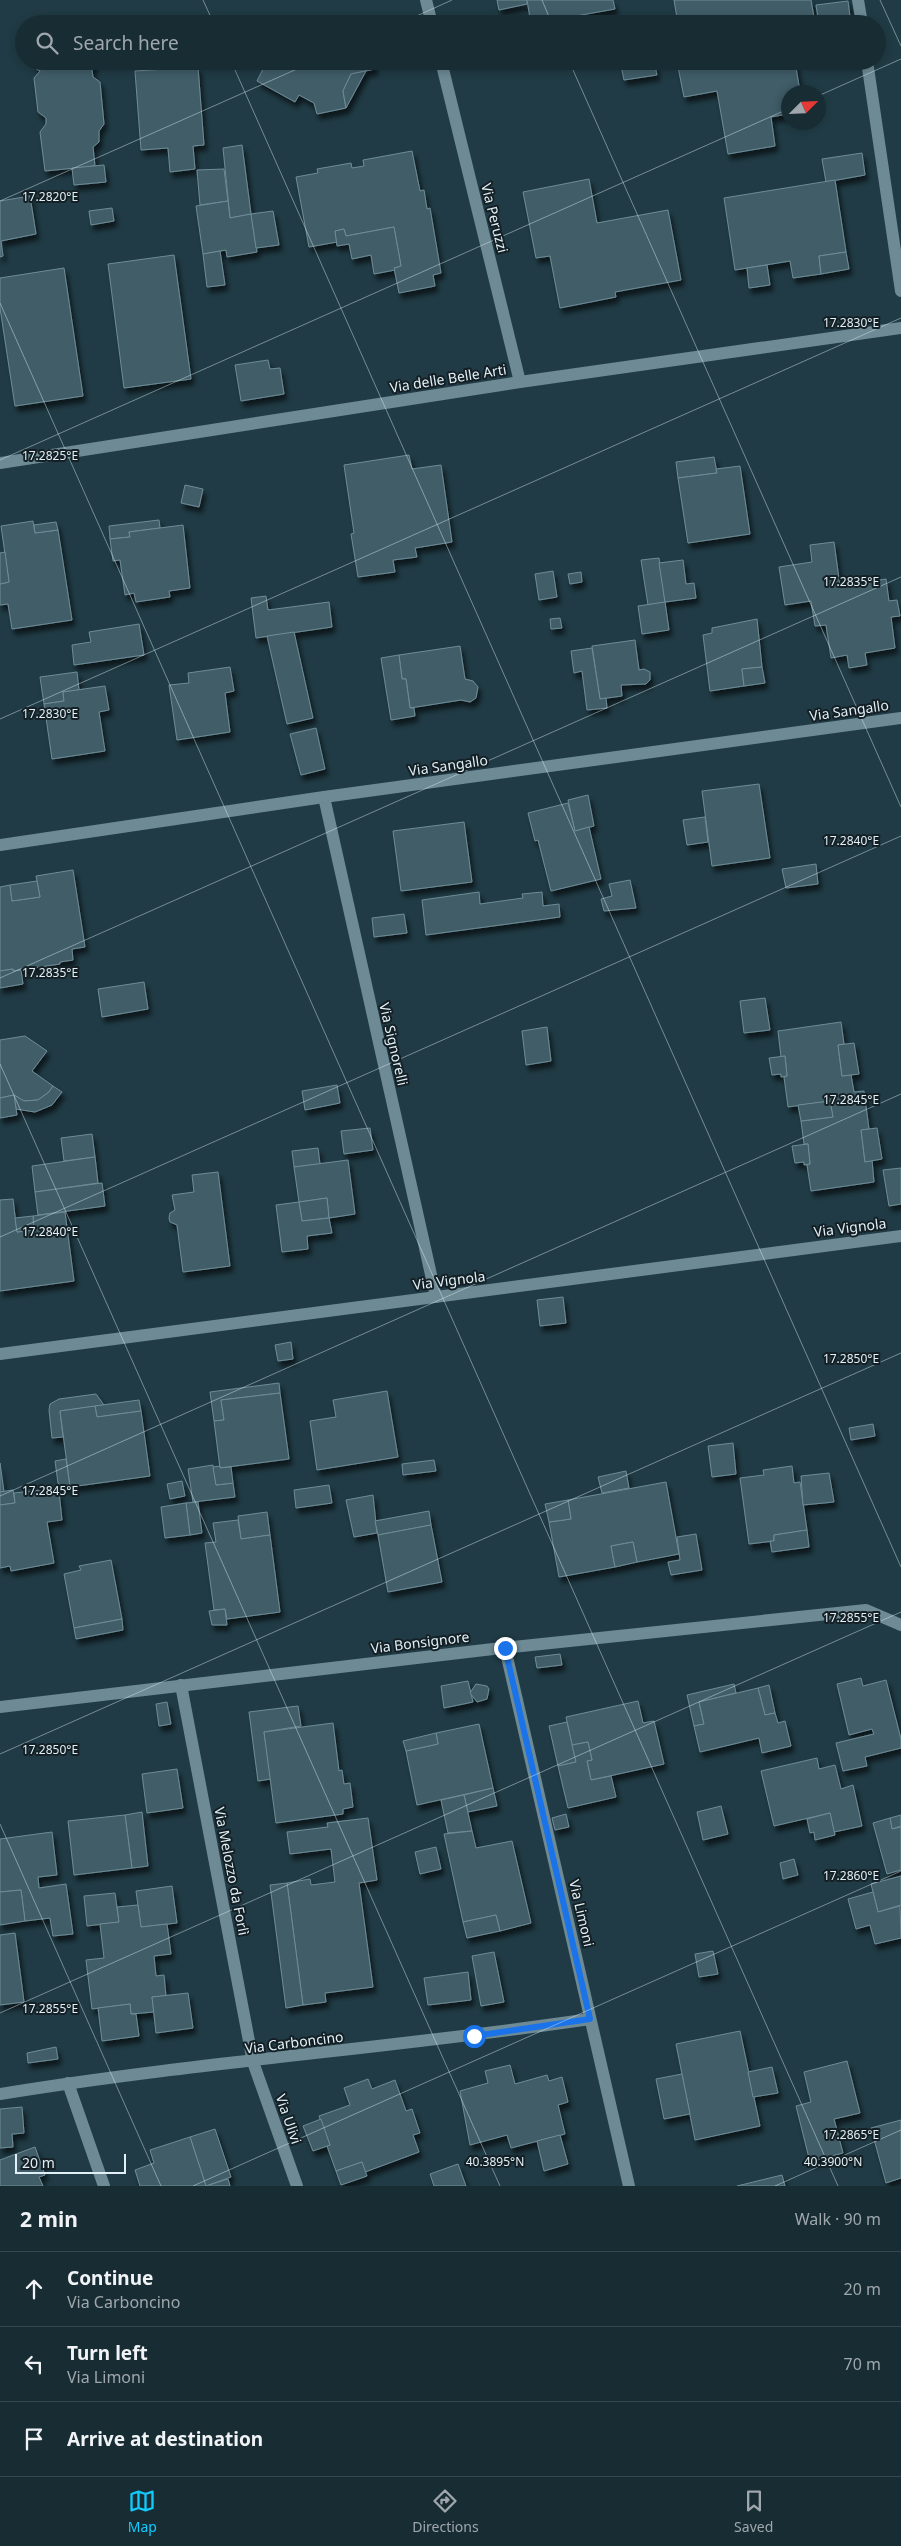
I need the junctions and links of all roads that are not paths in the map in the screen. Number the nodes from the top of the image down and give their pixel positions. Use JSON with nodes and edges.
{"nodes":[{"id":1,"x":426,"y":0,"type":"edge"},
{"id":2,"x":858,"y":0,"type":"edge"},
{"id":3,"x":430,"y":15,"type":"edge"},
{"id":4,"x":860,"y":15,"type":"edge"},
{"id":5,"x":443,"y":70,"type":"edge"},
{"id":6,"x":868,"y":70,"type":"edge"},
{"id":7,"x":901,"y":291,"type":"edge"},
{"id":8,"x":901,"y":328,"type":"edge"},
{"id":9,"x":520,"y":382,"type":"junction"},
{"id":10,"x":0,"y":463,"type":"edge"},
{"id":11,"x":901,"y":718,"type":"edge"},
{"id":12,"x":324,"y":797,"type":"junction"},
{"id":13,"x":0,"y":845,"type":"edge"},
{"id":14,"x":901,"y":1236,"type":"edge"},
{"id":15,"x":436,"y":1297,"type":"junction"},
{"id":16,"x":0,"y":1354,"type":"edge"},
{"id":17,"x":901,"y":1625,"type":"edge"},
{"id":18,"x":505,"y":1648,"type":"junction"},
{"id":19,"x":181,"y":1685,"type":"junction"},
{"id":20,"x":0,"y":1707,"type":"edge"},
{"id":21,"x":590,"y":2019,"type":"junction"},
{"id":22,"x":254,"y":2062,"type":"junction"},
{"id":23,"x":68,"y":2083,"type":"junction"},
{"id":24,"x":0,"y":2094,"type":"edge"},
{"id":25,"x":104,"y":2186,"type":"edge"},
{"id":26,"x":297,"y":2186,"type":"edge"},
{"id":27,"x":629,"y":2186,"type":"edge"}],
"edges":[{"from":1,"to":3,"type":"street"},
{"from":2,"to":4,"type":"street"},
{"from":5,"to":9,"type":"street","name":"Via Peruzzi"},
{"from":6,"to":7,"type":"street"},
{"from":8,"to":9,"type":"street","name":"Via delle Belle Arti"},
{"from":9,"to":10,"type":"street","name":"Via delle Belle Arti"},
{"from":11,"to":12,"type":"street","name":"Via Sangallo"},
{"from":12,"to":13,"type":"street","name":"Via Sangallo"},
{"from":12,"to":15,"type":"street","name":"Via Signorelli"},
{"from":14,"to":15,"type":"street","name":"Via Vignola"},
{"from":15,"to":16,"type":"street","name":"Via Vignola"},
{"from":17,"to":18,"type":"street","name":"Via Bonsignore"},
{"from":18,"to":19,"type":"street","name":"Via Bonsignore"},
{"from":18,"to":21,"type":"street","name":"Via Limoni"},
{"from":19,"to":20,"type":"street","name":"Via Bonsignore"},
{"from":19,"to":22,"type":"street","name":"Via Melozzo da Forlì"},
{"from":21,"to":22,"type":"street","name":"Via Carboncino"},
{"from":21,"to":27,"type":"street","name":"Via Limoni"},
{"from":22,"to":23,"type":"street","name":"Via Carboncino"},
{"from":22,"to":26,"type":"street","name":"Via Ulivi"},
{"from":23,"to":24,"type":"street","name":"Via Carboncino"},
{"from":23,"to":25,"type":"street"}]}
